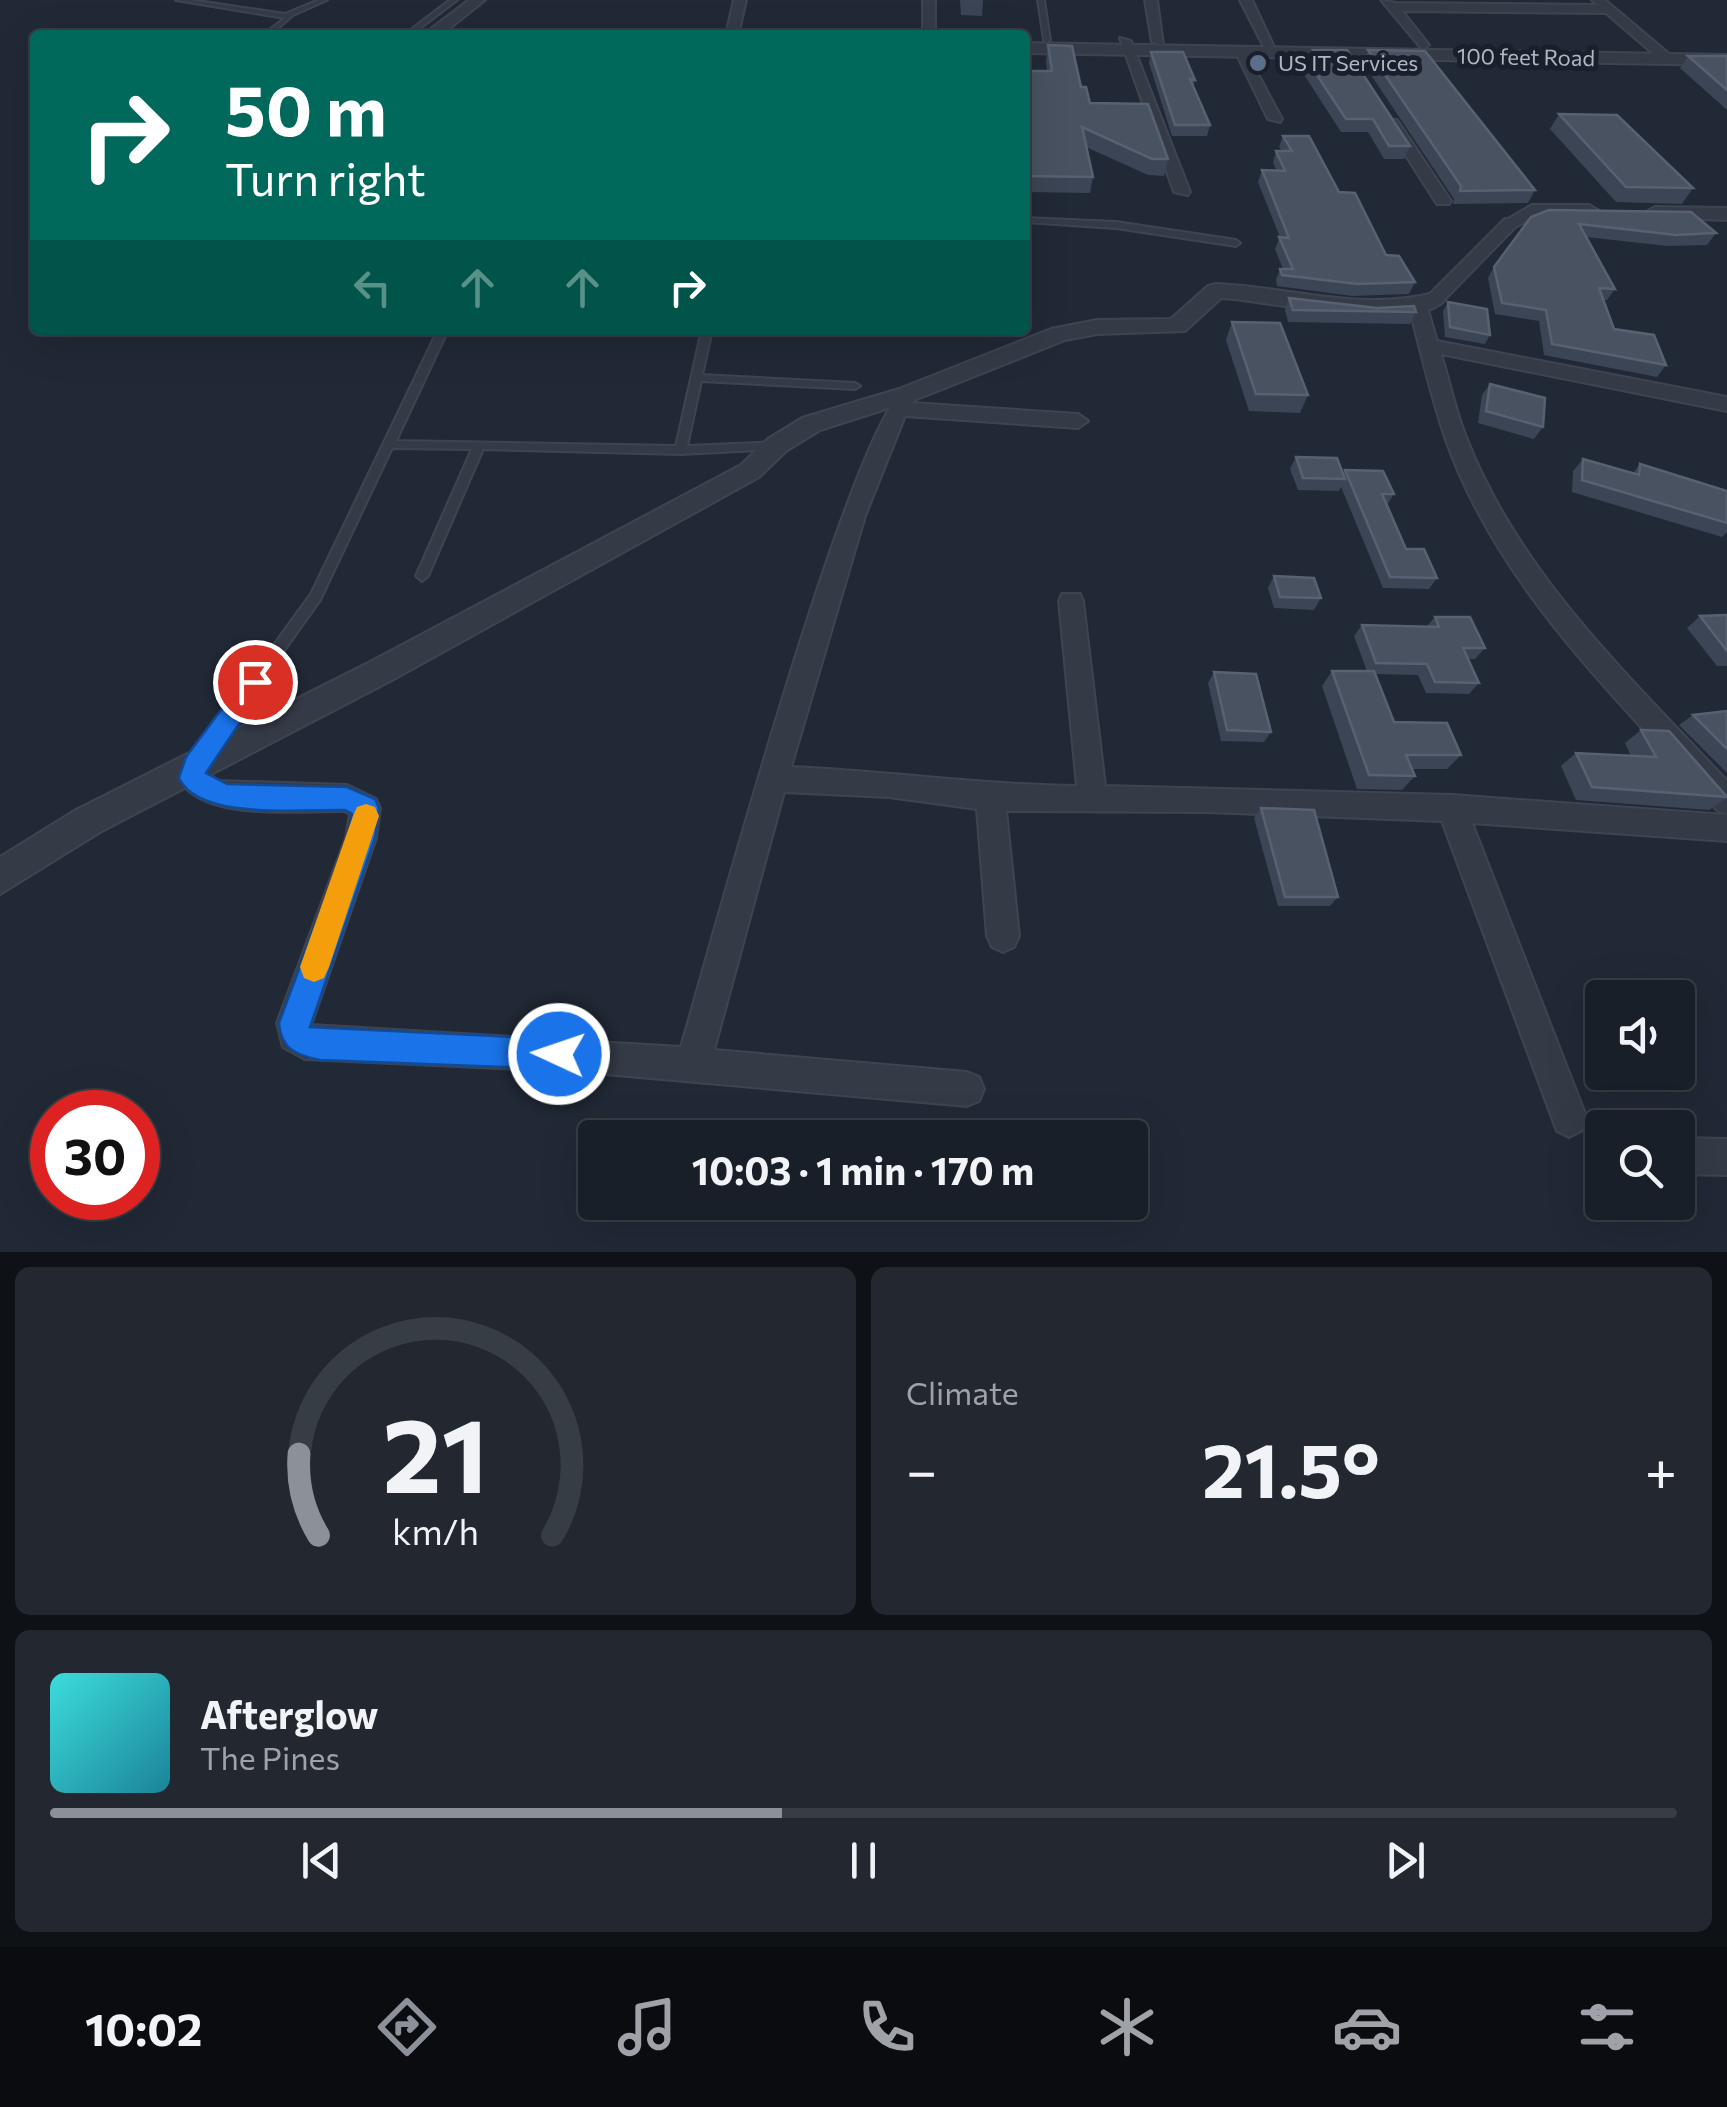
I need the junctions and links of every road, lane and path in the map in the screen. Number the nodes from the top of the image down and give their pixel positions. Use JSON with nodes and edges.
{"nodes":[{"id":1,"x":179,"y":0,"type":"edge"},
{"id":2,"x":324,"y":0,"type":"edge"},
{"id":3,"x":454,"y":0,"type":"edge"},
{"id":4,"x":478,"y":0,"type":"edge"},
{"id":5,"x":740,"y":0,"type":"edge"},
{"id":6,"x":929,"y":0,"type":"edge"},
{"id":7,"x":1041,"y":0,"type":"edge"},
{"id":8,"x":1151,"y":0,"type":"edge"},
{"id":9,"x":1246,"y":0,"type":"edge"},
{"id":10,"x":1389,"y":3,"type":"edge"},
{"id":11,"x":1604,"y":5,"type":"edge"},
{"id":12,"x":291,"y":16,"type":"junction"},
{"id":13,"x":273,"y":30,"type":"edge"},
{"id":14,"x":414,"y":30,"type":"edge"},
{"id":15,"x":438,"y":30,"type":"edge"},
{"id":16,"x":733,"y":30,"type":"edge"},
{"id":17,"x":929,"y":30,"type":"edge"},
{"id":18,"x":1030,"y":40,"type":"edge"},
{"id":19,"x":1158,"y":42,"type":"junction"},
{"id":20,"x":1058,"y":43,"type":"junction"},
{"id":21,"x":1269,"y":44,"type":"junction"},
{"id":22,"x":1422,"y":44,"type":"junction"},
{"id":23,"x":1126,"y":45,"type":"junction"},
{"id":24,"x":1030,"y":47,"type":"edge"},
{"id":25,"x":1727,"y":48,"type":"edge"},
{"id":26,"x":1344,"y":49,"type":"junction"},
{"id":27,"x":1483,"y":51,"type":"junction"},
{"id":28,"x":1240,"y":52,"type":"junction"},
{"id":29,"x":1662,"y":53,"type":"junction"},
{"id":30,"x":1727,"y":60,"type":"edge"},
{"id":31,"x":1358,"y":70,"type":"edge"},
{"id":32,"x":1379,"y":103,"type":"edge"},
{"id":33,"x":1275,"y":119,"type":"dead end"},
{"id":34,"x":1182,"y":192,"type":"dead end"},
{"id":35,"x":1443,"y":201,"type":"dead end"},
{"id":36,"x":1602,"y":211,"type":"edge"},
{"id":37,"x":1641,"y":212,"type":"edge"},
{"id":38,"x":1727,"y":214,"type":"edge"},
{"id":39,"x":1030,"y":220,"type":"edge"},
{"id":40,"x":1511,"y":223,"type":"joint"},
{"id":41,"x":1236,"y":243,"type":"dead end"},
{"id":42,"x":1426,"y":303,"type":"junction"},
{"id":43,"x":442,"y":335,"type":"edge"},
{"id":44,"x":706,"y":335,"type":"edge"},
{"id":45,"x":1432,"y":346,"type":"junction"},
{"id":46,"x":695,"y":378,"type":"junction"},
{"id":47,"x":855,"y":386,"type":"dead end"},
{"id":48,"x":902,"y":402,"type":"junction"},
{"id":49,"x":1727,"y":404,"type":"edge"},
{"id":50,"x":1078,"y":422,"type":"dead end"},
{"id":51,"x":389,"y":444,"type":"junction"},
{"id":52,"x":777,"y":445,"type":"junction"},
{"id":53,"x":479,"y":446,"type":"junction"},
{"id":54,"x":681,"y":450,"type":"junction"},
{"id":55,"x":422,"y":576,"type":"dead end"},
{"id":56,"x":1071,"y":601,"type":"dead end"},
{"id":57,"x":195,"y":765,"type":"junction"},
{"id":58,"x":774,"y":779,"type":"junction"},
{"id":59,"x":990,"y":798,"type":"junction"},
{"id":60,"x":1092,"y":798,"type":"junction"},
{"id":61,"x":1727,"y":801,"type":"edge"},
{"id":62,"x":1452,"y":808,"type":"junction"},
{"id":63,"x":1727,"y":828,"type":"edge"},
{"id":64,"x":0,"y":878,"type":"edge"},
{"id":65,"x":1002,"y":936,"type":"dead end"},
{"id":66,"x":692,"y":1066,"type":"junction"},
{"id":67,"x":966,"y":1090,"type":"dead end"},
{"id":68,"x":1569,"y":1119,"type":"dead end"},
{"id":69,"x":1695,"y":1156,"type":"edge"},
{"id":70,"x":1727,"y":1157,"type":"edge"}],
"edges":[{"from":1,"to":12,"type":"lane"},
{"from":2,"to":12,"type":"lane"},
{"from":3,"to":14,"type":"lane"},
{"from":4,"to":15,"type":"street"},
{"from":5,"to":16,"type":"street"},
{"from":6,"to":17,"type":"street"},
{"from":7,"to":20,"type":"lane"},
{"from":8,"to":19,"type":"street"},
{"from":9,"to":21,"type":"street"},
{"from":10,"to":11,"type":"street"},
{"from":10,"to":22,"type":"street"},
{"from":11,"to":29,"type":"street"},
{"from":12,"to":13,"type":"lane"},
{"from":18,"to":20,"type":"street","name":"100 feet Road"},
{"from":19,"to":21,"type":"street","name":"100 feet Road"},
{"from":19,"to":23,"type":"street","name":"100 feet Road"},
{"from":20,"to":23,"type":"street","name":"100 feet Road"},
{"from":20,"to":24,"type":"street","name":"100 feet Road"},
{"from":21,"to":26,"type":"street","name":"100 feet Road"},
{"from":22,"to":26,"type":"street","name":"100 feet Road"},
{"from":22,"to":27,"type":"street","name":"100 feet Road"},
{"from":23,"to":28,"type":"street","name":"100 feet Road"},
{"from":23,"to":34,"type":"street"},
{"from":25,"to":29,"type":"street","name":"100 feet Road"},
{"from":26,"to":27,"type":"street","name":"100 feet Road"},
{"from":26,"to":28,"type":"street","name":"100 feet Road"},
{"from":26,"to":31,"type":"street"},
{"from":27,"to":29,"type":"street","name":"100 feet Road"},
{"from":28,"to":33,"type":"street"},
{"from":29,"to":30,"type":"street","name":"100 feet Road"},
{"from":32,"to":35,"type":"street"},
{"from":36,"to":40,"type":"street"},
{"from":37,"to":38,"type":"street"},
{"from":39,"to":41,"type":"lane"},
{"from":40,"to":42,"type":"street"},
{"from":42,"to":45,"type":"street"},
{"from":42,"to":48,"type":"street"},
{"from":43,"to":51,"type":"lane"},
{"from":44,"to":46,"type":"lane"},
{"from":45,"to":49,"type":"street"},
{"from":45,"to":61,"type":"street"},
{"from":46,"to":47,"type":"lane"},
{"from":46,"to":54,"type":"lane"},
{"from":48,"to":50,"type":"street"},
{"from":48,"to":52,"type":"street"},
{"from":48,"to":58,"type":"street"},
{"from":51,"to":53,"type":"lane"},
{"from":51,"to":57,"type":"lane"},
{"from":52,"to":54,"type":"lane"},
{"from":52,"to":57,"type":"street"},
{"from":53,"to":54,"type":"lane"},
{"from":53,"to":55,"type":"lane"},
{"from":56,"to":60,"type":"street"},
{"from":57,"to":64,"type":"street"},
{"from":57,"to":66,"type":"street"},
{"from":58,"to":59,"type":"street"},
{"from":58,"to":66,"type":"street"},
{"from":59,"to":60,"type":"street"},
{"from":59,"to":65,"type":"street"},
{"from":60,"to":62,"type":"street"},
{"from":62,"to":63,"type":"street"},
{"from":62,"to":68,"type":"street"},
{"from":66,"to":67,"type":"street"},
{"from":69,"to":70,"type":"street"}]}
